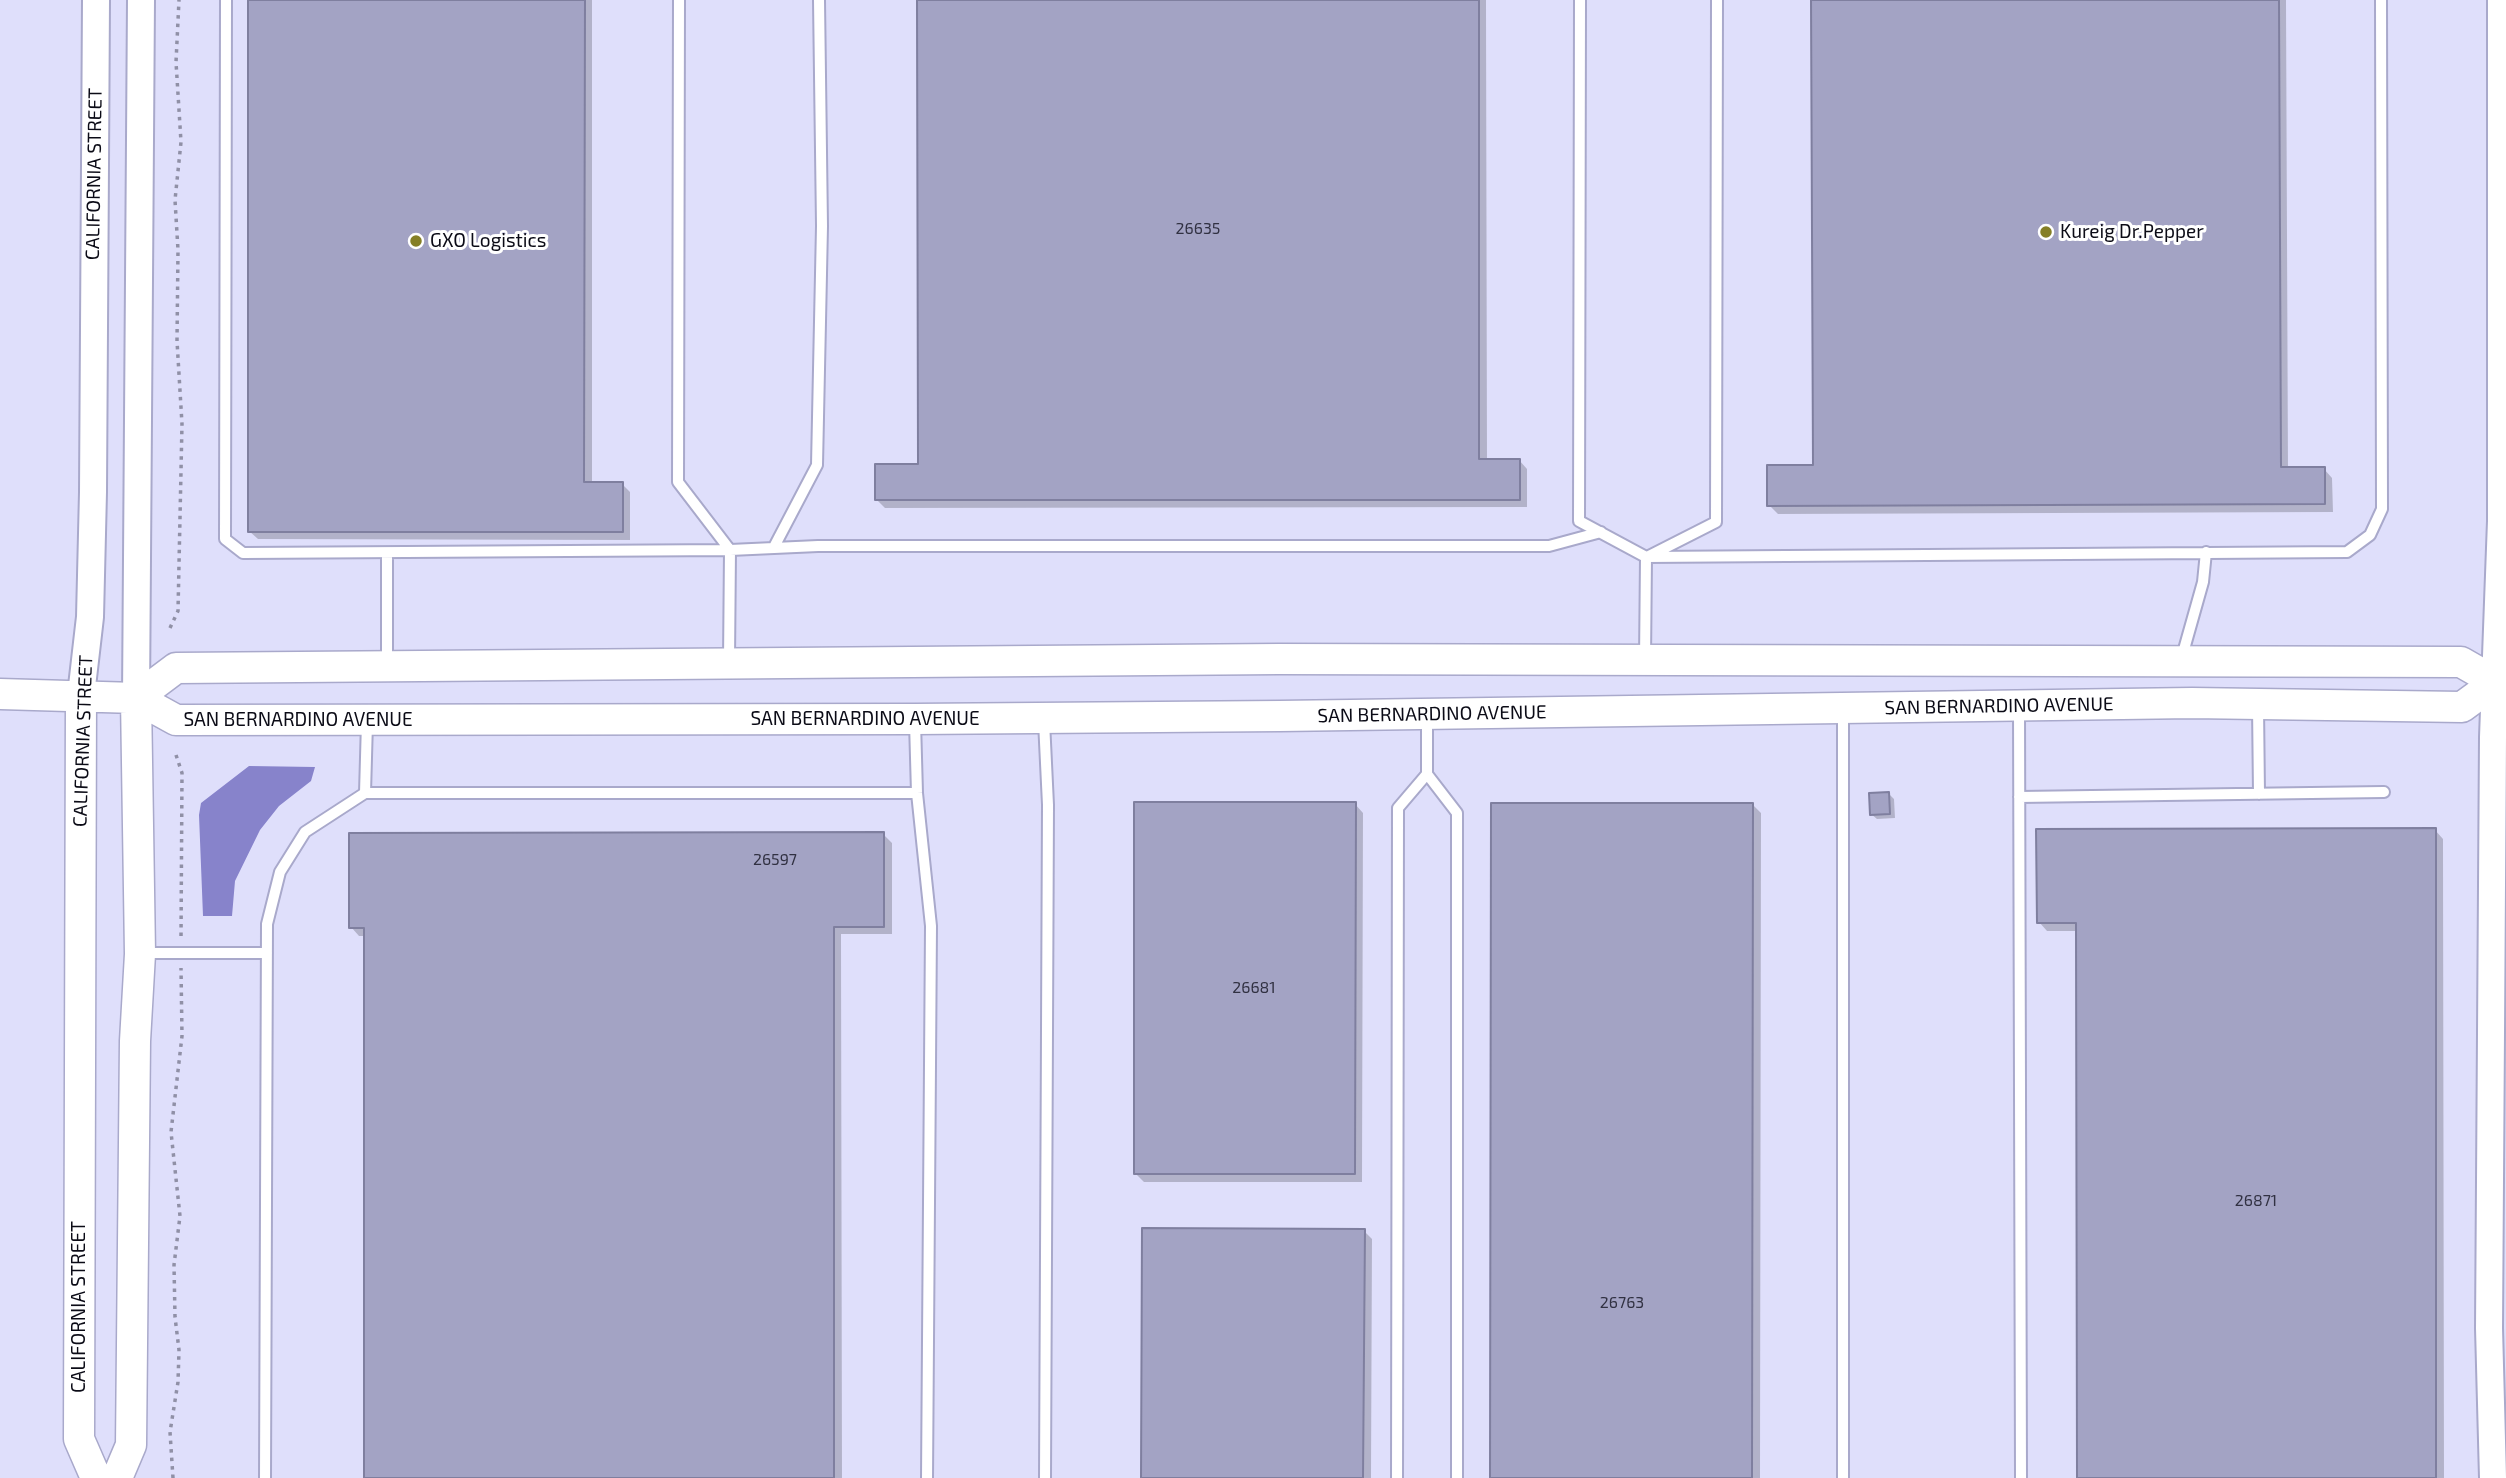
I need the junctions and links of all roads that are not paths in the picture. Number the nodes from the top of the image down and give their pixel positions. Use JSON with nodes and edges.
{"nodes":[{"id":1,"x":96,"y":0,"type":"edge"},
{"id":2,"x":141,"y":0,"type":"edge"},
{"id":3,"x":226,"y":0,"type":"edge"},
{"id":4,"x":679,"y":0,"type":"edge"},
{"id":5,"x":819,"y":0,"type":"edge"},
{"id":6,"x":1580,"y":0,"type":"edge"},
{"id":7,"x":1717,"y":0,"type":"edge"},
{"id":8,"x":2381,"y":0,"type":"edge"},
{"id":9,"x":2501,"y":0,"type":"edge"},
{"id":10,"x":1601,"y":532,"type":"junction"},
{"id":11,"x":774,"y":547,"type":"junction"},
{"id":12,"x":730,"y":550,"type":"junction"},
{"id":13,"x":2206,"y":552,"type":"junction"},
{"id":14,"x":387,"y":553,"type":"junction"},
{"id":15,"x":1646,"y":557,"type":"junction"},
{"id":16,"x":1646,"y":660,"type":"junction"},
{"id":17,"x":2180,"y":663,"type":"junction"},
{"id":18,"x":729,"y":664,"type":"junction"},
{"id":19,"x":387,"y":666,"type":"junction"},
{"id":20,"x":2501,"y":682,"type":"edge"},
{"id":21,"x":0,"y":694,"type":"edge"},
{"id":22,"x":81,"y":695,"type":"junction"},
{"id":23,"x":136,"y":698,"type":"junction"},
{"id":24,"x":2258,"y":704,"type":"junction"},
{"id":25,"x":2019,"y":705,"type":"junction"},
{"id":26,"x":1843,"y":708,"type":"junction"},
{"id":27,"x":1427,"y":714,"type":"junction"},
{"id":28,"x":1044,"y":718,"type":"junction"},
{"id":29,"x":915,"y":719,"type":"junction"},
{"id":30,"x":367,"y":721,"type":"junction"},
{"id":31,"x":1427,"y":774,"type":"junction"},
{"id":32,"x":2384,"y":792,"type":"dead end"},
{"id":33,"x":365,"y":793,"type":"junction"},
{"id":34,"x":916,"y":793,"type":"junction"},
{"id":35,"x":2259,"y":794,"type":"junction"},
{"id":36,"x":2019,"y":797,"type":"junction"},
{"id":37,"x":267,"y":953,"type":"junction"},
{"id":38,"x":140,"y":954,"type":"junction"},
{"id":39,"x":96,"y":1478,"type":"edge"},
{"id":40,"x":117,"y":1478,"type":"edge"},
{"id":41,"x":265,"y":1478,"type":"edge"},
{"id":42,"x":927,"y":1478,"type":"edge"},
{"id":43,"x":1045,"y":1478,"type":"edge"},
{"id":44,"x":1397,"y":1478,"type":"edge"},
{"id":45,"x":1457,"y":1478,"type":"edge"},
{"id":46,"x":1843,"y":1478,"type":"edge"},
{"id":47,"x":2021,"y":1478,"type":"edge"},
{"id":48,"x":2493,"y":1478,"type":"edge"}],
"edges":[{"from":1,"to":22,"type":"street","name":"CALIFORNIA STREET"},
{"from":2,"to":23,"type":"street"},
{"from":3,"to":14,"type":"lane"},
{"from":4,"to":12,"type":"lane"},
{"from":5,"to":11,"type":"lane"},
{"from":6,"to":10,"type":"lane"},
{"from":7,"to":15,"type":"lane"},
{"from":8,"to":13,"type":"lane"},
{"from":9,"to":20,"type":"street"},
{"from":10,"to":11,"type":"lane"},
{"from":10,"to":15,"type":"lane"},
{"from":11,"to":12,"type":"lane"},
{"from":12,"to":14,"type":"lane"},
{"from":12,"to":18,"type":"lane"},
{"from":13,"to":15,"type":"lane"},
{"from":13,"to":17,"type":"lane"},
{"from":14,"to":19,"type":"lane"},
{"from":15,"to":16,"type":"lane"},
{"from":16,"to":17,"type":"main road"},
{"from":16,"to":18,"type":"main road"},
{"from":17,"to":20,"type":"main road"},
{"from":18,"to":19,"type":"main road"},
{"from":19,"to":23,"type":"main road"},
{"from":20,"to":24,"type":"main road","name":"SAN BERNARDINO AVENUE"},
{"from":20,"to":48,"type":"street"},
{"from":21,"to":22,"type":"main road"},
{"from":22,"to":23,"type":"main road"},
{"from":22,"to":39,"type":"main road","name":"CALIFORNIA STREET"},
{"from":23,"to":30,"type":"main road","name":"SAN BERNARDINO AVENUE"},
{"from":23,"to":38,"type":"main road"},
{"from":24,"to":25,"type":"main road","name":"SAN BERNARDINO AVENUE"},
{"from":24,"to":35,"type":"lane"},
{"from":25,"to":26,"type":"main road","name":"SAN BERNARDINO AVENUE"},
{"from":25,"to":36,"type":"lane"},
{"from":26,"to":27,"type":"main road","name":"SAN BERNARDINO AVENUE"},
{"from":26,"to":46,"type":"lane"},
{"from":27,"to":28,"type":"main road","name":"SAN BERNARDINO AVENUE"},
{"from":27,"to":31,"type":"lane"},
{"from":28,"to":29,"type":"main road","name":"SAN BERNARDINO AVENUE"},
{"from":28,"to":43,"type":"lane"},
{"from":29,"to":30,"type":"main road","name":"SAN BERNARDINO AVENUE"},
{"from":29,"to":34,"type":"lane"},
{"from":30,"to":33,"type":"lane"},
{"from":31,"to":44,"type":"lane"},
{"from":31,"to":45,"type":"lane"},
{"from":32,"to":35,"type":"lane"},
{"from":33,"to":34,"type":"lane"},
{"from":33,"to":37,"type":"lane"},
{"from":34,"to":42,"type":"lane"},
{"from":35,"to":36,"type":"lane"},
{"from":36,"to":47,"type":"lane"},
{"from":37,"to":38,"type":"lane"},
{"from":37,"to":41,"type":"lane"},
{"from":38,"to":40,"type":"main road"}]}
